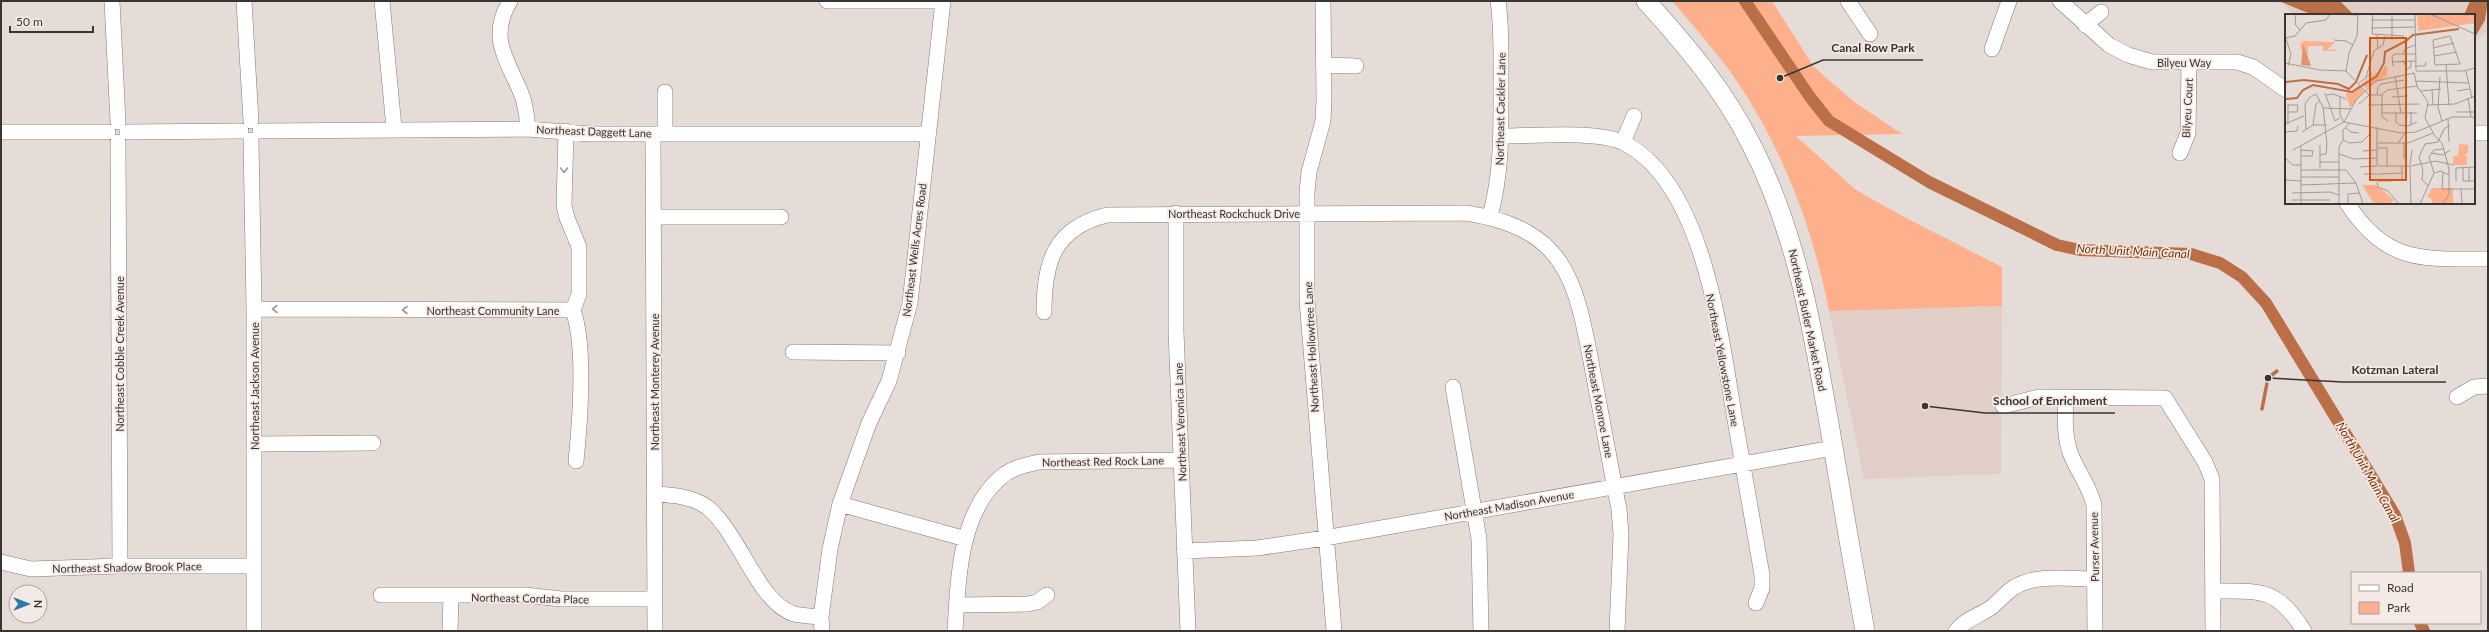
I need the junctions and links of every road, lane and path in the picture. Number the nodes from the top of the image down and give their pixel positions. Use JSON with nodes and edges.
{"nodes":[{"id":1,"x":112,"y":1,"type":"edge"},
{"id":2,"x":244,"y":1,"type":"edge"},
{"id":3,"x":382,"y":1,"type":"edge"},
{"id":4,"x":510,"y":1,"type":"edge"},
{"id":5,"x":827,"y":1,"type":"edge"},
{"id":6,"x":943,"y":1,"type":"edge"},
{"id":7,"x":1323,"y":1,"type":"edge"},
{"id":8,"x":1498,"y":1,"type":"edge"},
{"id":9,"x":1646,"y":1,"type":"edge"},
{"id":10,"x":1848,"y":1,"type":"edge"},
{"id":11,"x":2009,"y":1,"type":"edge"},
{"id":12,"x":2060,"y":1,"type":"edge"},
{"id":13,"x":2101,"y":12,"type":"dead end"},
{"id":14,"x":2085,"y":25,"type":"junction"},
{"id":15,"x":1870,"y":34,"type":"dead end"},
{"id":16,"x":1992,"y":48,"type":"dead end"},
{"id":17,"x":2189,"y":62,"type":"junction"},
{"id":18,"x":1323,"y":65,"type":"junction"},
{"id":19,"x":1356,"y":66,"type":"dead end"},
{"id":20,"x":2285,"y":89,"type":"edge"},
{"id":21,"x":665,"y":92,"type":"dead end"},
{"id":22,"x":1634,"y":116,"type":"dead end"},
{"id":23,"x":394,"y":128,"type":"junction"},
{"id":24,"x":528,"y":129,"type":"junction"},
{"id":25,"x":250,"y":131,"type":"junction"},
{"id":26,"x":566,"y":131,"type":"junction"},
{"id":27,"x":1,"y":132,"type":"edge"},
{"id":28,"x":118,"y":132,"type":"junction"},
{"id":29,"x":2475,"y":133,"type":"edge"},
{"id":30,"x":2488,"y":133,"type":"edge"},
{"id":31,"x":659,"y":134,"type":"junction"},
{"id":32,"x":928,"y":134,"type":"junction"},
{"id":33,"x":1501,"y":136,"type":"junction"},
{"id":34,"x":1623,"y":142,"type":"junction"},
{"id":35,"x":2180,"y":154,"type":"dead end"},
{"id":36,"x":2348,"y":204,"type":"edge"},
{"id":37,"x":1306,"y":212,"type":"junction"},
{"id":38,"x":1176,"y":213,"type":"junction"},
{"id":39,"x":1490,"y":216,"type":"junction"},
{"id":40,"x":653,"y":217,"type":"junction"},
{"id":41,"x":781,"y":217,"type":"dead end"},
{"id":42,"x":2488,"y":259,"type":"edge"},
{"id":43,"x":254,"y":309,"type":"junction"},
{"id":44,"x":573,"y":310,"type":"junction"},
{"id":45,"x":1044,"y":312,"type":"dead end"},
{"id":46,"x":793,"y":352,"type":"dead end"},
{"id":47,"x":898,"y":353,"type":"junction"},
{"id":48,"x":2488,"y":386,"type":"edge"},
{"id":49,"x":1453,"y":387,"type":"dead end"},
{"id":50,"x":2066,"y":397,"type":"junction"},
{"id":51,"x":2457,"y":397,"type":"dead end"},
{"id":52,"x":2003,"y":406,"type":"dead end"},
{"id":53,"x":373,"y":443,"type":"dead end"},
{"id":54,"x":255,"y":444,"type":"junction"},
{"id":55,"x":1833,"y":448,"type":"junction"},
{"id":56,"x":1181,"y":460,"type":"junction"},
{"id":57,"x":576,"y":461,"type":"dead end"},
{"id":58,"x":1742,"y":464,"type":"junction"},
{"id":59,"x":1615,"y":487,"type":"junction"},
{"id":60,"x":654,"y":494,"type":"junction"},
{"id":61,"x":840,"y":504,"type":"junction"},
{"id":62,"x":1475,"y":510,"type":"junction"},
{"id":63,"x":1325,"y":538,"type":"junction"},
{"id":64,"x":966,"y":539,"type":"junction"},
{"id":65,"x":1184,"y":551,"type":"junction"},
{"id":66,"x":1,"y":562,"type":"edge"},
{"id":67,"x":120,"y":566,"type":"junction"},
{"id":68,"x":254,"y":566,"type":"junction"},
{"id":69,"x":2095,"y":579,"type":"junction"},
{"id":70,"x":2213,"y":591,"type":"junction"},
{"id":71,"x":1047,"y":594,"type":"dead end"},
{"id":72,"x":381,"y":595,"type":"dead end"},
{"id":73,"x":451,"y":596,"type":"junction"},
{"id":74,"x":655,"y":599,"type":"junction"},
{"id":75,"x":1756,"y":603,"type":"dead end"},
{"id":76,"x":957,"y":604,"type":"junction"},
{"id":77,"x":822,"y":624,"type":"edge"},
{"id":78,"x":254,"y":631,"type":"edge"},
{"id":79,"x":450,"y":631,"type":"edge"},
{"id":80,"x":655,"y":631,"type":"edge"},
{"id":81,"x":955,"y":631,"type":"edge"},
{"id":82,"x":1188,"y":631,"type":"edge"},
{"id":83,"x":1334,"y":631,"type":"edge"},
{"id":84,"x":1481,"y":631,"type":"edge"},
{"id":85,"x":1617,"y":631,"type":"edge"},
{"id":86,"x":1865,"y":631,"type":"edge"},
{"id":87,"x":1956,"y":631,"type":"edge"},
{"id":88,"x":2095,"y":631,"type":"edge"},
{"id":89,"x":2213,"y":631,"type":"edge"},
{"id":90,"x":2304,"y":631,"type":"edge"}],
"edges":[{"from":1,"to":28,"type":"street","name":"Northeast Cobble Creek Avenue"},
{"from":2,"to":25,"type":"street","name":"Northeast Jackson Avenue"},
{"from":3,"to":23,"type":"street"},
{"from":4,"to":24,"type":"street"},
{"from":5,"to":6,"type":"street"},
{"from":6,"to":32,"type":"street","name":"Northeast Wells Acres Road"},
{"from":7,"to":18,"type":"street","name":"Northeast Hollowtree Lane"},
{"from":8,"to":33,"type":"street","name":"Northeast Cackler Lane"},
{"from":9,"to":55,"type":"main road","name":"Northeast Butler Market Road"},
{"from":10,"to":15,"type":"street"},
{"from":11,"to":16,"type":"street"},
{"from":12,"to":14,"type":"street","name":"Bilyeu Way"},
{"from":13,"to":14,"type":"street"},
{"from":14,"to":17,"type":"street","name":"Bilyeu Way"},
{"from":17,"to":20,"type":"street","name":"Bilyeu Way"},
{"from":17,"to":35,"type":"street","name":"Bilyeu Court"},
{"from":18,"to":19,"type":"street"},
{"from":18,"to":37,"type":"street","name":"Northeast Hollowtree Lane"},
{"from":21,"to":31,"type":"street","name":"Northeast Monterey Avenue"},
{"from":22,"to":34,"type":"street"},
{"from":23,"to":24,"type":"street","name":"Northeast Daggett Lane"},
{"from":23,"to":25,"type":"street","name":"Northeast Daggett Lane"},
{"from":24,"to":26,"type":"street","name":"Northeast Daggett Lane"},
{"from":25,"to":28,"type":"street","name":"Northeast Daggett Lane"},
{"from":25,"to":43,"type":"street","name":"Northeast Jackson Avenue"},
{"from":26,"to":31,"type":"street","name":"Northeast Daggett Lane"},
{"from":26,"to":44,"type":"street","name":"Northeast Community Lane","one_way":true},
{"from":27,"to":28,"type":"street","name":"Northeast Daggett Lane"},
{"from":28,"to":67,"type":"street","name":"Northeast Cobble Creek Avenue"},
{"from":29,"to":30,"type":"street"},
{"from":31,"to":32,"type":"street","name":"Northeast Daggett Lane"},
{"from":31,"to":40,"type":"street","name":"Northeast Monterey Avenue"},
{"from":32,"to":47,"type":"street","name":"Northeast Wells Acres Road"},
{"from":33,"to":34,"type":"street","name":"Northeast Yellowstone Lane"},
{"from":33,"to":39,"type":"street","name":"Northeast Cackler Lane"},
{"from":34,"to":58,"type":"street","name":"Northeast Yellowstone Lane"},
{"from":36,"to":42,"type":"street"},
{"from":37,"to":38,"type":"street","name":"Northeast Rockchuck Drive"},
{"from":37,"to":39,"type":"street","name":"Northeast Rockchuck Drive"},
{"from":37,"to":63,"type":"street","name":"Northeast Hollowtree Lane"},
{"from":38,"to":45,"type":"street","name":"Northeast Rockchuck Drive"},
{"from":38,"to":56,"type":"street","name":"Northeast Veronica Lane"},
{"from":39,"to":59,"type":"street","name":"Northeast Monroe Lane"},
{"from":40,"to":41,"type":"street"},
{"from":40,"to":60,"type":"street","name":"Northeast Monterey Avenue"},
{"from":44,"to":43,"type":"street","name":"Northeast Community Lane","one_way":true},
{"from":43,"to":54,"type":"street","name":"Northeast Jackson Avenue"},
{"from":44,"to":57,"type":"street"},
{"from":46,"to":47,"type":"street"},
{"from":47,"to":61,"type":"street","name":"Northeast Wells Acres Road"},
{"from":48,"to":51,"type":"street"},
{"from":49,"to":62,"type":"street"},
{"from":50,"to":52,"type":"street"},
{"from":50,"to":69,"type":"street","name":"Purser Avenue"},
{"from":50,"to":70,"type":"street"},
{"from":53,"to":54,"type":"street"},
{"from":54,"to":68,"type":"street","name":"Northeast Jackson Avenue"},
{"from":55,"to":58,"type":"street","name":"Northeast Madison Avenue"},
{"from":55,"to":86,"type":"main road","name":"Northeast Butler Market Road"},
{"from":56,"to":64,"type":"street","name":"Northeast Red Rock Lane"},
{"from":56,"to":65,"type":"street","name":"Northeast Veronica Lane"},
{"from":58,"to":59,"type":"street","name":"Northeast Madison Avenue"},
{"from":58,"to":75,"type":"street","name":"Northeast Yellowstone Lane"},
{"from":59,"to":62,"type":"street","name":"Northeast Madison Avenue"},
{"from":59,"to":85,"type":"street","name":"Northeast Monroe Lane"},
{"from":60,"to":74,"type":"street","name":"Northeast Monterey Avenue"},
{"from":60,"to":77,"type":"street"},
{"from":61,"to":64,"type":"street"},
{"from":61,"to":77,"type":"street","name":"Northeast Wells Acres Road"},
{"from":62,"to":63,"type":"street","name":"Northeast Madison Avenue"},
{"from":62,"to":84,"type":"street"},
{"from":63,"to":65,"type":"street","name":"Northeast Madison Avenue"},
{"from":63,"to":83,"type":"street","name":"Northeast Hollowtree Lane"},
{"from":64,"to":76,"type":"street","name":"Northeast Red Rock Lane"},
{"from":65,"to":82,"type":"street","name":"Northeast Veronica Lane"},
{"from":66,"to":67,"type":"street","name":"Northeast Shadow Brook Place"},
{"from":67,"to":68,"type":"street","name":"Northeast Shadow Brook Place"},
{"from":68,"to":78,"type":"street","name":"Northeast Jackson Avenue"},
{"from":69,"to":87,"type":"street"},
{"from":69,"to":88,"type":"street","name":"Purser Avenue"},
{"from":70,"to":89,"type":"street"},
{"from":70,"to":90,"type":"street"},
{"from":71,"to":76,"type":"street"},
{"from":72,"to":73,"type":"street","name":"Northeast Cordata Place"},
{"from":73,"to":74,"type":"street","name":"Northeast Cordata Place"},
{"from":73,"to":79,"type":"street"},
{"from":74,"to":80,"type":"street","name":"Northeast Monterey Avenue"},
{"from":76,"to":81,"type":"street","name":"Northeast Red Rock Lane"}]}
